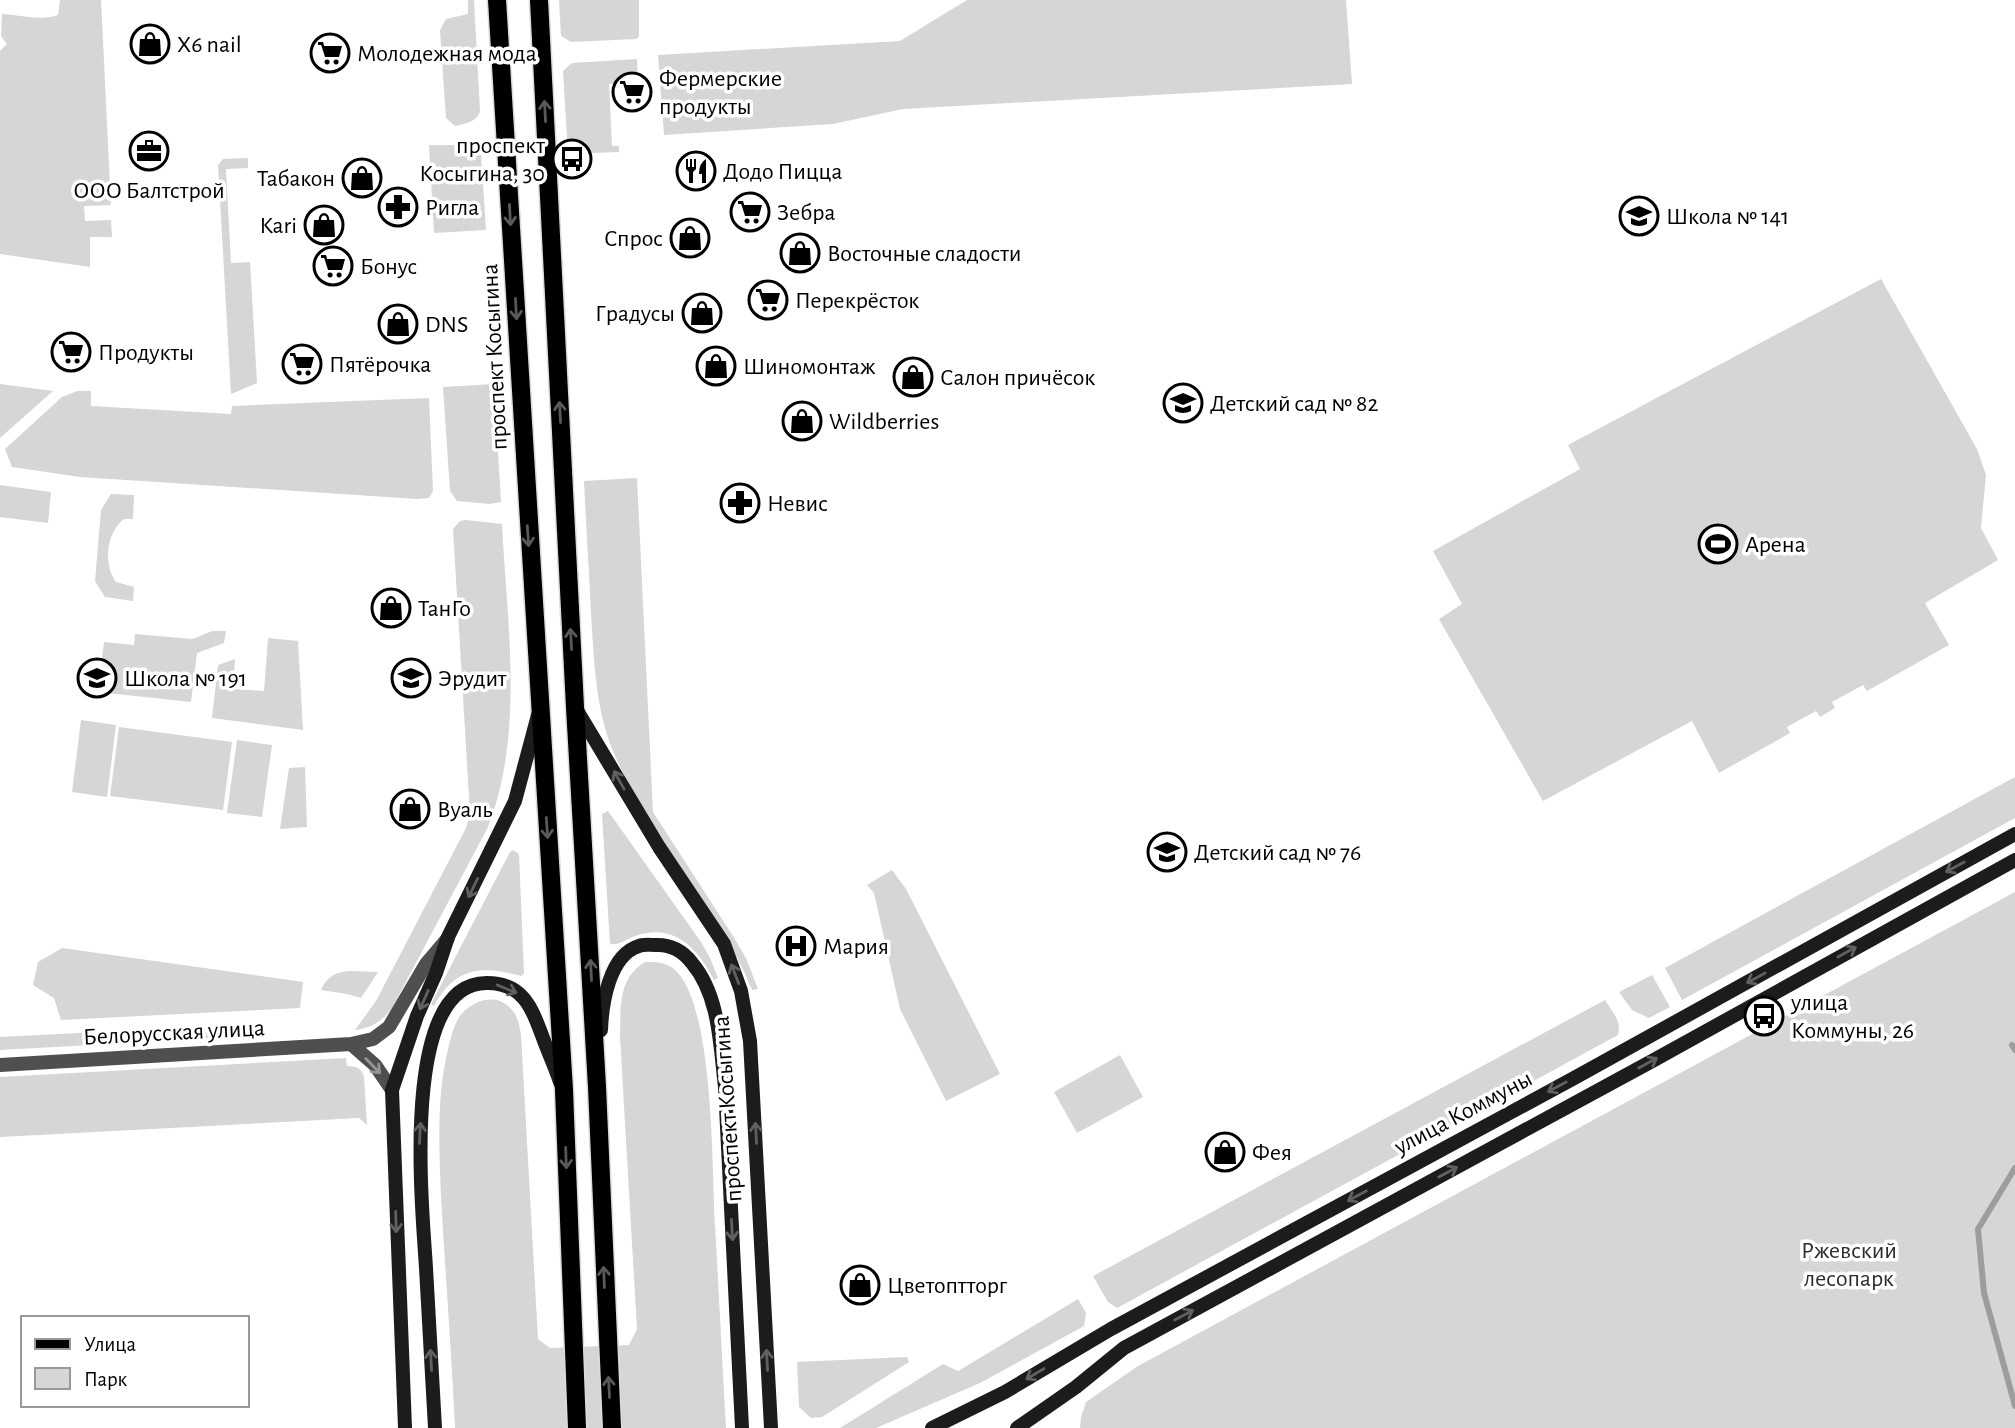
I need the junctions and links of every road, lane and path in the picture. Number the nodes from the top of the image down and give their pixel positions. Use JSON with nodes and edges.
{"nodes":[{"id":1,"x":497,"y":0,"type":"edge"},
{"id":2,"x":539,"y":0,"type":"edge"},
{"id":3,"x":575,"y":707,"type":"junction"},
{"id":4,"x":539,"y":710,"type":"junction"},
{"id":5,"x":2015,"y":834,"type":"edge"},
{"id":6,"x":2015,"y":860,"type":"edge"},
{"id":7,"x":449,"y":937,"type":"junction"},
{"id":8,"x":351,"y":1044,"type":"junction"},
{"id":9,"x":0,"y":1065,"type":"edge"},
{"id":10,"x":597,"y":1087,"type":"junction"},
{"id":11,"x":392,"y":1090,"type":"junction"},
{"id":12,"x":564,"y":1090,"type":"junction"},
{"id":13,"x":405,"y":1428,"type":"edge"},
{"id":14,"x":435,"y":1428,"type":"edge"},
{"id":15,"x":577,"y":1428,"type":"edge"},
{"id":16,"x":611,"y":1428,"type":"edge"},
{"id":17,"x":742,"y":1428,"type":"edge"},
{"id":18,"x":771,"y":1428,"type":"edge"},
{"id":19,"x":932,"y":1428,"type":"edge"},
{"id":20,"x":1017,"y":1428,"type":"edge"}],
"edges":[{"from":1,"to":4,"type":"main road","name":"проспект Косыгина","one_way":true},
{"from":3,"to":2,"type":"main road","name":"проспект Косыгина","one_way":true},
{"from":10,"to":3,"type":"main road","name":"проспект Косыгина","one_way":true},
{"from":18,"to":3,"type":"main road","name":"проспект Косыгина","one_way":true},
{"from":4,"to":7,"type":"main road","name":"проспект Косыгина","one_way":true},
{"from":4,"to":12,"type":"main road","name":"проспект Косыгина","one_way":true},
{"from":5,"to":19,"type":"main road","name":"улица Коммуны","one_way":true},
{"from":20,"to":6,"type":"main road","name":"улица Коммуны","one_way":true},
{"from":7,"to":8,"type":"street","name":"Белорусская улица"},
{"from":7,"to":11,"type":"main road","name":"проспект Косыгина","one_way":true},
{"from":8,"to":9,"type":"street","name":"Белорусская улица"},
{"from":8,"to":11,"type":"street","one_way":true},
{"from":16,"to":10,"type":"main road","name":"проспект Косыгина","one_way":true},
{"from":10,"to":17,"type":"main road","name":"проспект Косыгина","one_way":true},
{"from":11,"to":13,"type":"main road","name":"проспект Косыгина","one_way":true},
{"from":14,"to":12,"type":"main road","name":"проспект Косыгина","one_way":true},
{"from":12,"to":15,"type":"main road","name":"проспект Косыгина","one_way":true}]}
